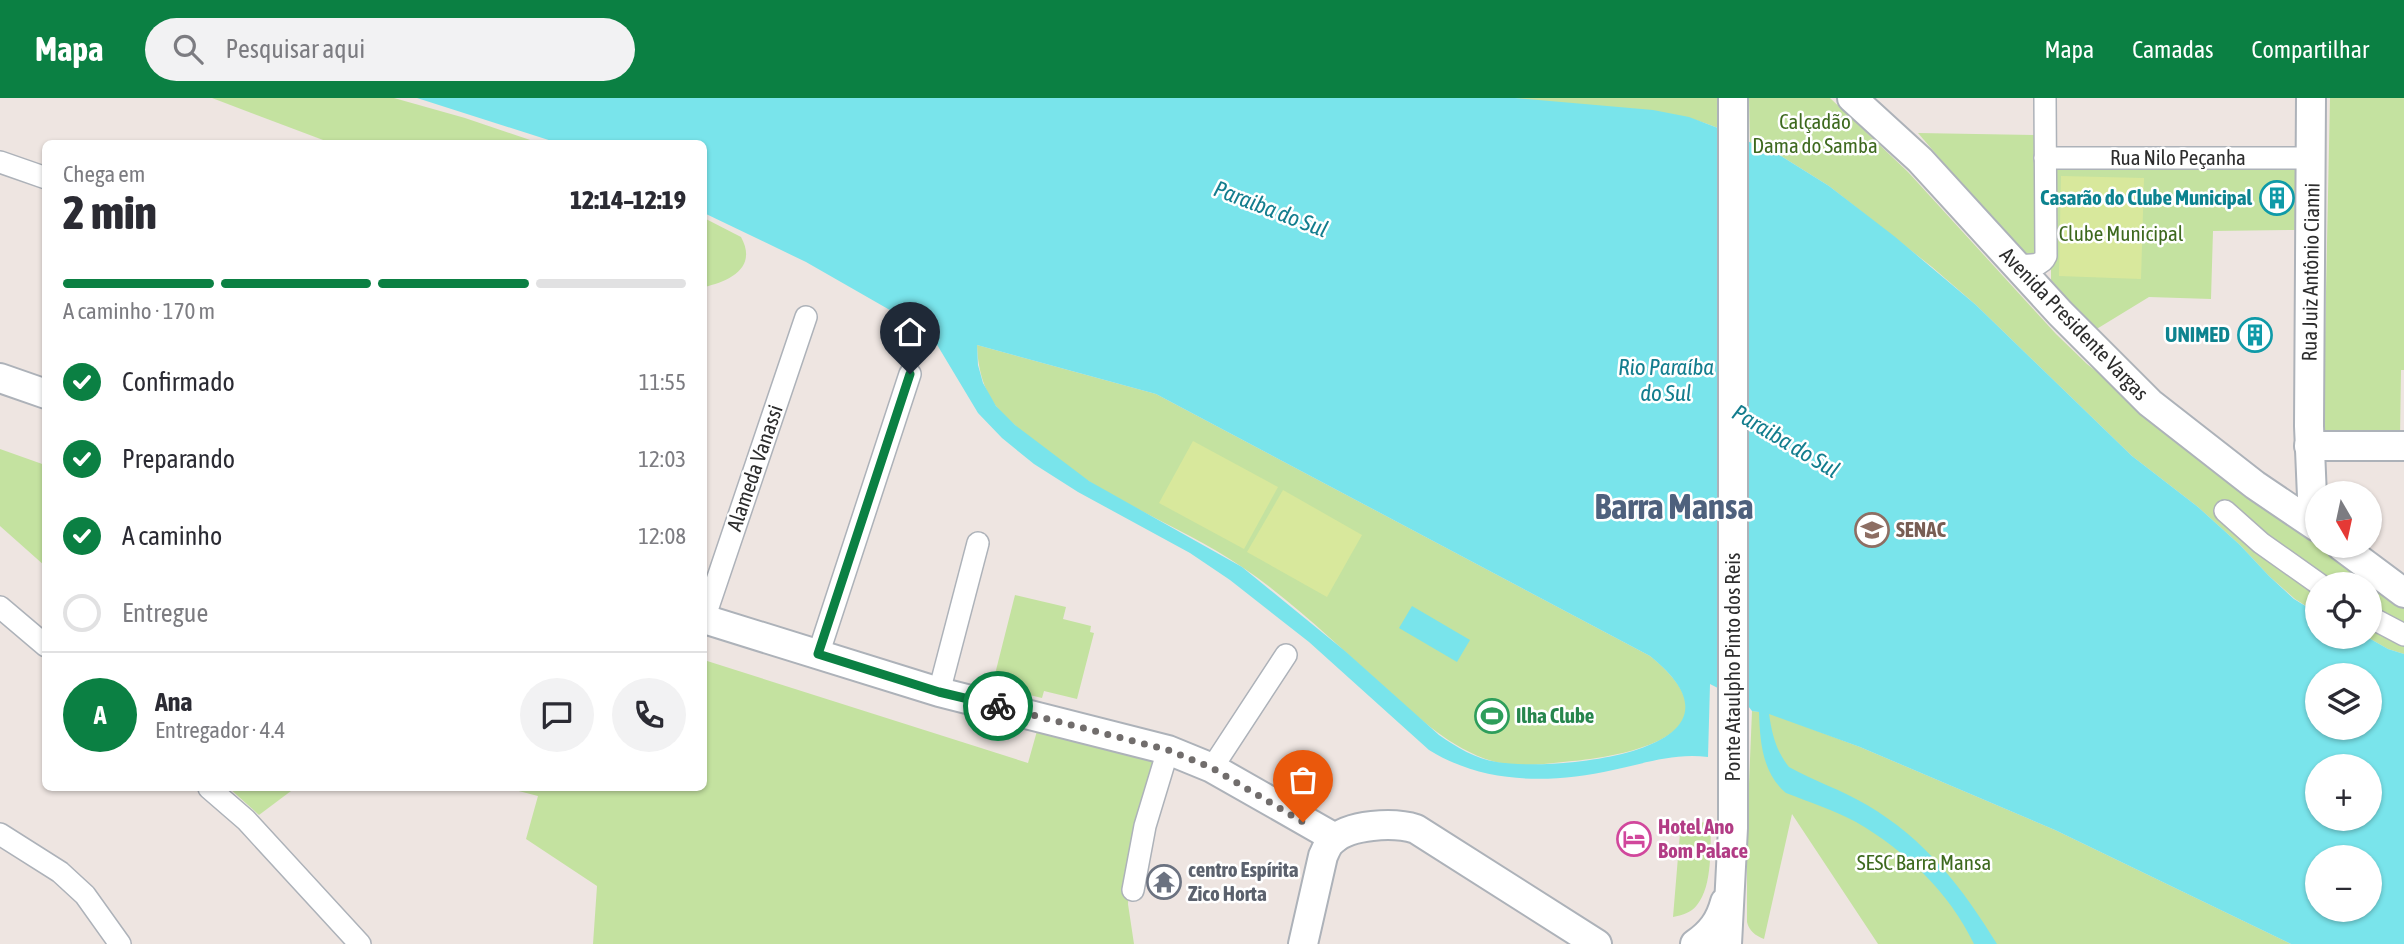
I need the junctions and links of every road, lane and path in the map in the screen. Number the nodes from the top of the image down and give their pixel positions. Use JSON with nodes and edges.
{"nodes":[{"id":1,"x":2045,"y":98,"type":"edge"},
{"id":2,"x":2311,"y":98,"type":"edge"},
{"id":3,"x":1856,"y":100,"type":"edge"},
{"id":4,"x":1733,"y":107,"type":"edge"},
{"id":5,"x":2045,"y":158,"type":"junction"},
{"id":6,"x":2312,"y":158,"type":"junction"},
{"id":7,"x":0,"y":162,"type":"edge"},
{"id":8,"x":42,"y":176,"type":"edge"},
{"id":9,"x":2016,"y":265,"type":"junction"},
{"id":10,"x":806,"y":317,"type":"dead end"},
{"id":11,"x":910,"y":374,"type":"dead end"},
{"id":12,"x":0,"y":378,"type":"edge"},
{"id":13,"x":42,"y":393,"type":"edge"},
{"id":14,"x":2309,"y":446,"type":"junction"},
{"id":15,"x":2404,"y":446,"type":"edge"},
{"id":16,"x":2311,"y":481,"type":"edge"},
{"id":17,"x":2261,"y":489,"type":"junction"},
{"id":18,"x":2225,"y":511,"type":"dead end"},
{"id":19,"x":2305,"y":519,"type":"edge"},
{"id":20,"x":978,"y":543,"type":"dead end"},
{"id":21,"x":2358,"y":558,"type":"edge"},
{"id":22,"x":2305,"y":574,"type":"edge"},
{"id":23,"x":2404,"y":593,"type":"edge"},
{"id":24,"x":0,"y":607,"type":"edge"},
{"id":25,"x":707,"y":610,"type":"edge"},
{"id":26,"x":707,"y":620,"type":"edge"},
{"id":27,"x":2382,"y":623,"type":"edge"},
{"id":28,"x":2404,"y":635,"type":"edge"},
{"id":29,"x":42,"y":643,"type":"edge"},
{"id":30,"x":818,"y":654,"type":"junction"},
{"id":31,"x":1286,"y":655,"type":"dead end"},
{"id":32,"x":939,"y":692,"type":"junction"},
{"id":33,"x":1168,"y":750,"type":"junction"},
{"id":34,"x":1212,"y":768,"type":"junction"},
{"id":35,"x":212,"y":791,"type":"edge"},
{"id":36,"x":0,"y":834,"type":"edge"},
{"id":37,"x":1335,"y":838,"type":"junction"},
{"id":38,"x":1730,"y":883,"type":"junction"},
{"id":39,"x":1133,"y":890,"type":"dead end"},
{"id":40,"x":120,"y":944,"type":"edge"},
{"id":41,"x":360,"y":944,"type":"edge"},
{"id":42,"x":1303,"y":944,"type":"edge"},
{"id":43,"x":1597,"y":944,"type":"edge"},
{"id":44,"x":1695,"y":944,"type":"edge"},
{"id":45,"x":1727,"y":944,"type":"edge"}],
"edges":[{"from":1,"to":5,"type":"street"},
{"from":2,"to":6,"type":"street","name":"Rua Juiz Antônio Cianni"},
{"from":3,"to":9,"type":"street","name":"Avenida Presidente Vargas"},
{"from":4,"to":38,"type":"street","name":"Ponte Ataulpho Pinto dos Reis"},
{"from":5,"to":6,"type":"street","name":"Rua Nilo Peçanha"},
{"from":5,"to":9,"type":"street"},
{"from":6,"to":14,"type":"street","name":"Rua Juiz Antônio Cianni"},
{"from":7,"to":8,"type":"street"},
{"from":9,"to":17,"type":"street","name":"Avenida Presidente Vargas"},
{"from":10,"to":25,"type":"street","name":"Alameda Vanassi"},
{"from":11,"to":30,"type":"street"},
{"from":12,"to":13,"type":"street"},
{"from":14,"to":15,"type":"street"},
{"from":14,"to":16,"type":"street","name":"Rua Juiz Antônio Cianni"},
{"from":14,"to":17,"type":"street","name":"Rua Juiz Antônio Cianni"},
{"from":17,"to":19,"type":"street","name":"Avenida Presidente Vargas"},
{"from":18,"to":22,"type":"street"},
{"from":20,"to":32,"type":"street"},
{"from":21,"to":23,"type":"street"},
{"from":24,"to":29,"type":"street"},
{"from":26,"to":30,"type":"street"},
{"from":27,"to":28,"type":"street"},
{"from":30,"to":32,"type":"street"},
{"from":31,"to":34,"type":"street"},
{"from":32,"to":33,"type":"street"},
{"from":33,"to":34,"type":"street"},
{"from":33,"to":39,"type":"street"},
{"from":34,"to":37,"type":"street"},
{"from":35,"to":41,"type":"street"},
{"from":36,"to":40,"type":"street"},
{"from":37,"to":42,"type":"street"},
{"from":37,"to":43,"type":"street"},
{"from":38,"to":44,"type":"street"},
{"from":38,"to":45,"type":"street","name":"Ponte Ataulpho Pinto dos Reis"}]}
